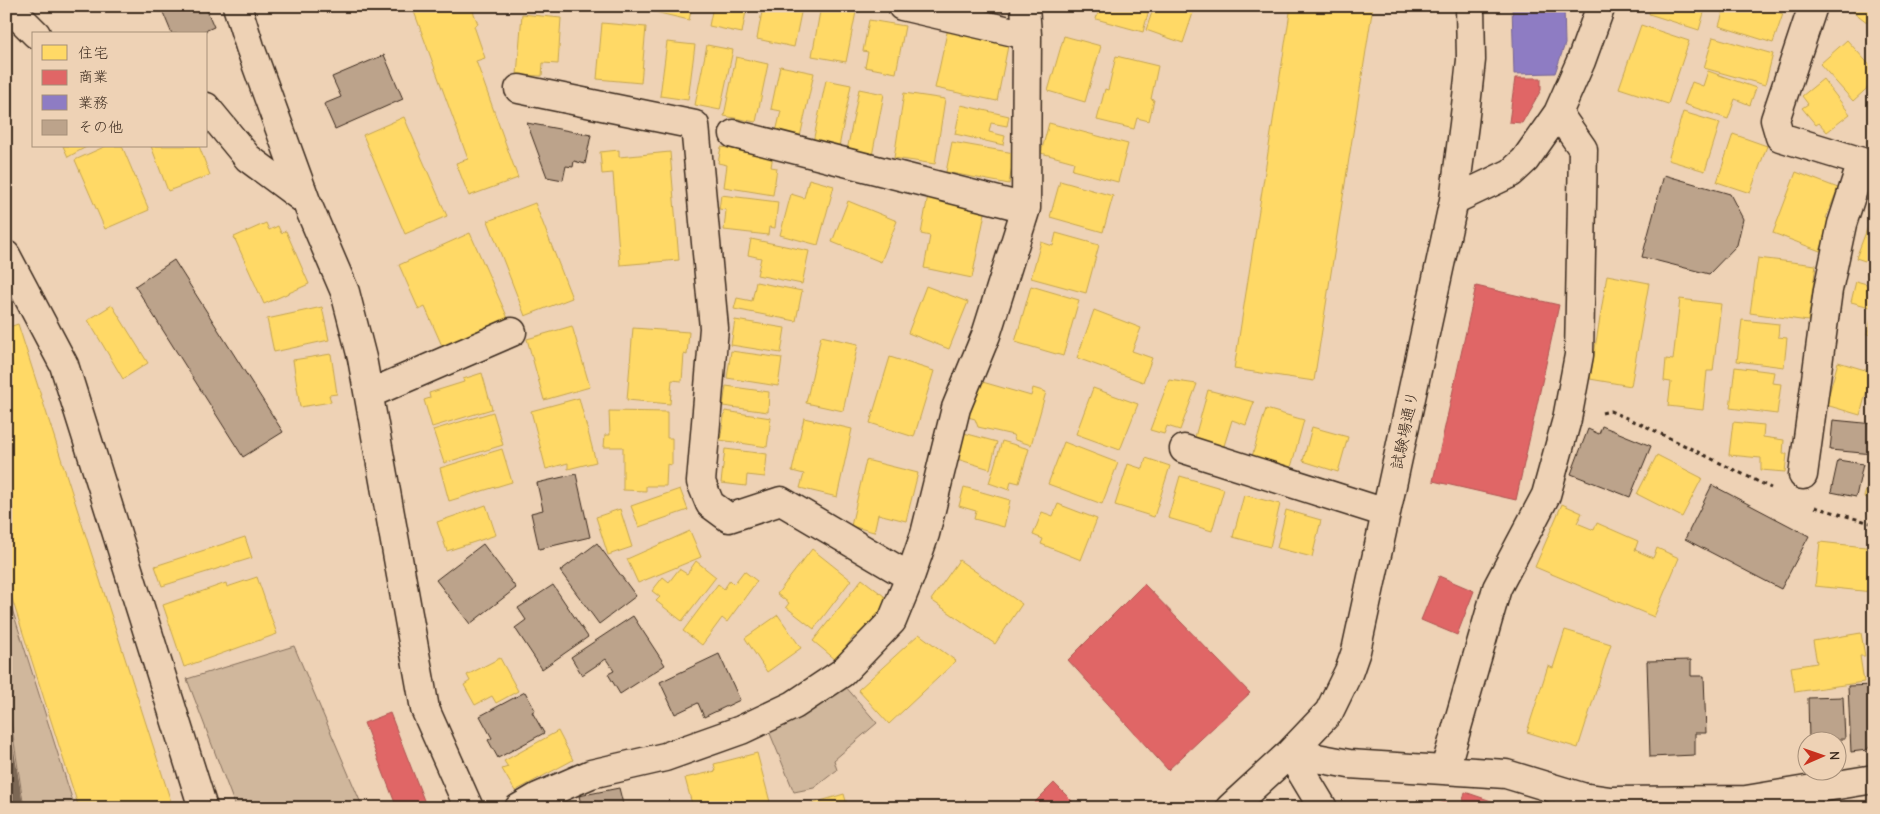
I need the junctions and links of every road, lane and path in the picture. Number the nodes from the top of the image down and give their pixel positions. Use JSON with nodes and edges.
{"nodes":[{"id":1,"x":10,"y":6,"type":"edge"},
{"id":2,"x":237,"y":6,"type":"edge"},
{"id":3,"x":902,"y":6,"type":"edge"},
{"id":4,"x":1025,"y":6,"type":"edge"},
{"id":5,"x":1470,"y":6,"type":"edge"},
{"id":6,"x":1600,"y":6,"type":"edge"},
{"id":7,"x":1813,"y":6,"type":"edge"},
{"id":8,"x":34,"y":32,"type":"edge"},
{"id":9,"x":1027,"y":35,"type":"junction"},
{"id":10,"x":519,"y":89,"type":"dead end"},
{"id":11,"x":208,"y":109,"type":"edge"},
{"id":12,"x":1558,"y":113,"type":"junction"},
{"id":13,"x":734,"y":134,"type":"dead end"},
{"id":14,"x":1868,"y":165,"type":"edge"},
{"id":15,"x":1454,"y":200,"type":"junction"},
{"id":16,"x":306,"y":201,"type":"junction"},
{"id":17,"x":1026,"y":208,"type":"junction"},
{"id":18,"x":6,"y":255,"type":"edge"},
{"id":19,"x":512,"y":332,"type":"dead end"},
{"id":20,"x":368,"y":394,"type":"junction"},
{"id":21,"x":1610,"y":411,"type":"dead end"},
{"id":22,"x":1184,"y":449,"type":"dead end"},
{"id":23,"x":1802,"y":475,"type":"dead end"},
{"id":24,"x":1771,"y":488,"type":"dead end"},
{"id":25,"x":1813,"y":506,"type":"dead end"},
{"id":26,"x":1386,"y":513,"type":"junction"},
{"id":27,"x":1874,"y":524,"type":"edge"},
{"id":28,"x":910,"y":577,"type":"junction"},
{"id":29,"x":1290,"y":753,"type":"junction"},
{"id":30,"x":1445,"y":769,"type":"junction"},
{"id":31,"x":1874,"y":779,"type":"edge"},
{"id":32,"x":203,"y":808,"type":"edge"},
{"id":33,"x":469,"y":808,"type":"edge"},
{"id":34,"x":519,"y":808,"type":"edge"},
{"id":35,"x":1230,"y":808,"type":"edge"},
{"id":36,"x":1323,"y":808,"type":"edge"}],
"edges":[{"from":1,"to":8,"type":"street"},
{"from":2,"to":16,"type":"street"},
{"from":3,"to":9,"type":"street"},
{"from":4,"to":9,"type":"street"},
{"from":5,"to":15,"type":"street","name":"試験場通り"},
{"from":6,"to":12,"type":"street"},
{"from":7,"to":14,"type":"street"},
{"from":9,"to":17,"type":"street"},
{"from":10,"to":28,"type":"street"},
{"from":11,"to":16,"type":"street"},
{"from":12,"to":15,"type":"street"},
{"from":12,"to":30,"type":"street"},
{"from":13,"to":17,"type":"street"},
{"from":14,"to":23,"type":"street"},
{"from":15,"to":26,"type":"street","name":"試験場通り"},
{"from":16,"to":20,"type":"street"},
{"from":17,"to":28,"type":"street"},
{"from":18,"to":32,"type":"street"},
{"from":19,"to":20,"type":"street"},
{"from":20,"to":33,"type":"street"},
{"from":21,"to":24,"type":"path"},
{"from":22,"to":26,"type":"street"},
{"from":25,"to":27,"type":"path"},
{"from":26,"to":29,"type":"street","name":"試験場通り"},
{"from":28,"to":34,"type":"street"},
{"from":29,"to":30,"type":"street"},
{"from":29,"to":35,"type":"street","name":"試験場通り"},
{"from":29,"to":36,"type":"street"},
{"from":30,"to":31,"type":"street"}]}
